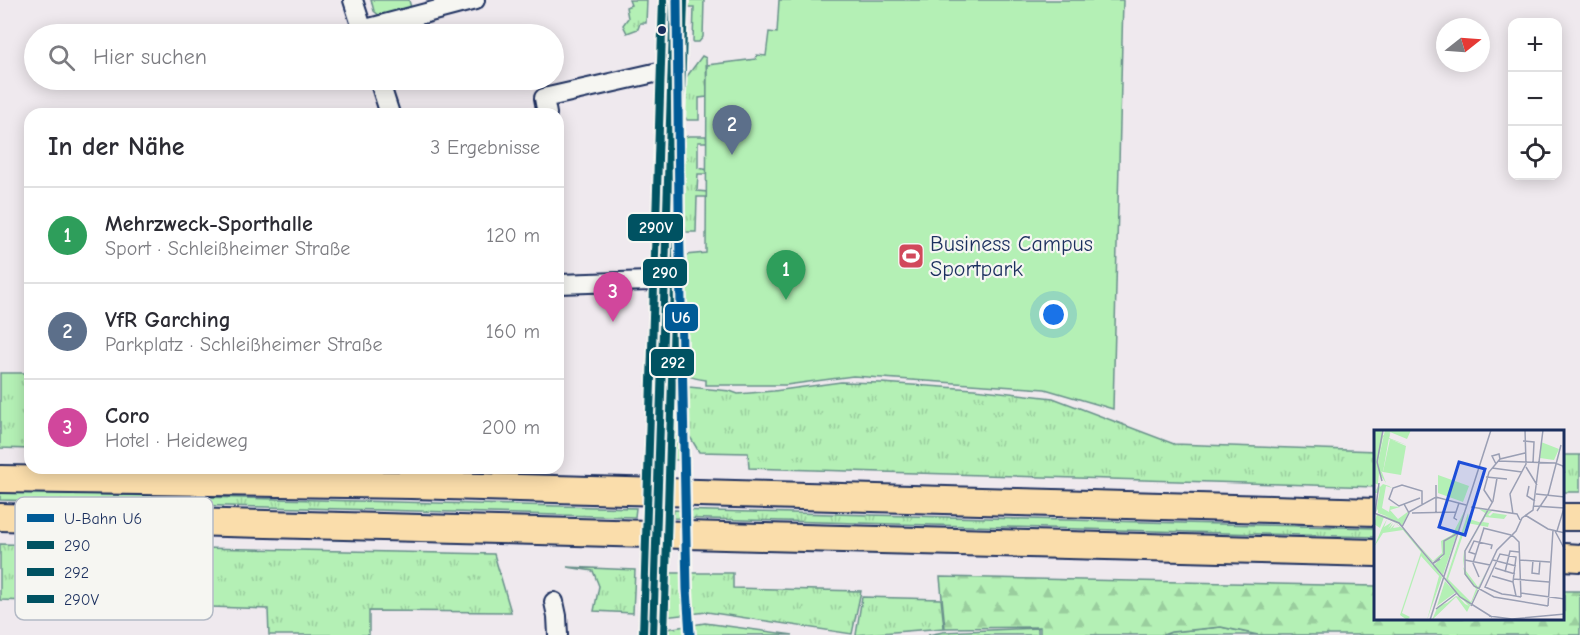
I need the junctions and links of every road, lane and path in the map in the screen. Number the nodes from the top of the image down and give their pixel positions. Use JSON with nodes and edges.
{"nodes":[{"id":1,"x":353,"y":0,"type":"edge"},
{"id":2,"x":476,"y":0,"type":"edge"},
{"id":3,"x":674,"y":0,"type":"edge"},
{"id":4,"x":360,"y":24,"type":"edge"},
{"id":5,"x":391,"y":24,"type":"edge"},
{"id":6,"x":672,"y":69,"type":"junction"},
{"id":7,"x":382,"y":90,"type":"edge"},
{"id":8,"x":388,"y":108,"type":"edge"},
{"id":9,"x":546,"y":108,"type":"edge"},
{"id":10,"x":564,"y":284,"type":"edge"},
{"id":11,"x":665,"y":285,"type":"junction"},
{"id":12,"x":658,"y":456,"type":"tunnel mouth"},
{"id":13,"x":0,"y":479,"type":"edge"},
{"id":14,"x":1374,"y":512,"type":"edge"},
{"id":15,"x":0,"y":517,"type":"edge"},
{"id":16,"x":15,"y":517,"type":"edge"},
{"id":17,"x":213,"y":523,"type":"edge"},
{"id":18,"x":1374,"y":553,"type":"edge"},
{"id":19,"x":1565,"y":557,"type":"edge"},
{"id":20,"x":1580,"y":558,"type":"edge"},
{"id":21,"x":655,"y":577,"type":"tunnel mouth"},
{"id":22,"x":554,"y":602,"type":"dead end"},
{"id":23,"x":558,"y":635,"type":"edge"},
{"id":24,"x":652,"y":635,"type":"edge"}],
"edges":[{"from":1,"to":4,"type":"street"},
{"from":2,"to":5,"type":"street"},
{"from":3,"to":6,"type":"street"},
{"from":6,"to":9,"type":"street"},
{"from":6,"to":11,"type":"street"},
{"from":7,"to":8,"type":"street"},
{"from":10,"to":11,"type":"street"},
{"from":11,"to":12,"type":"street"},
{"from":13,"to":14,"type":"highway"},
{"from":15,"to":16,"type":"highway"},
{"from":17,"to":18,"type":"highway"},
{"from":19,"to":20,"type":"highway"},
{"from":21,"to":24,"type":"street"},
{"from":22,"to":23,"type":"street"}]}
